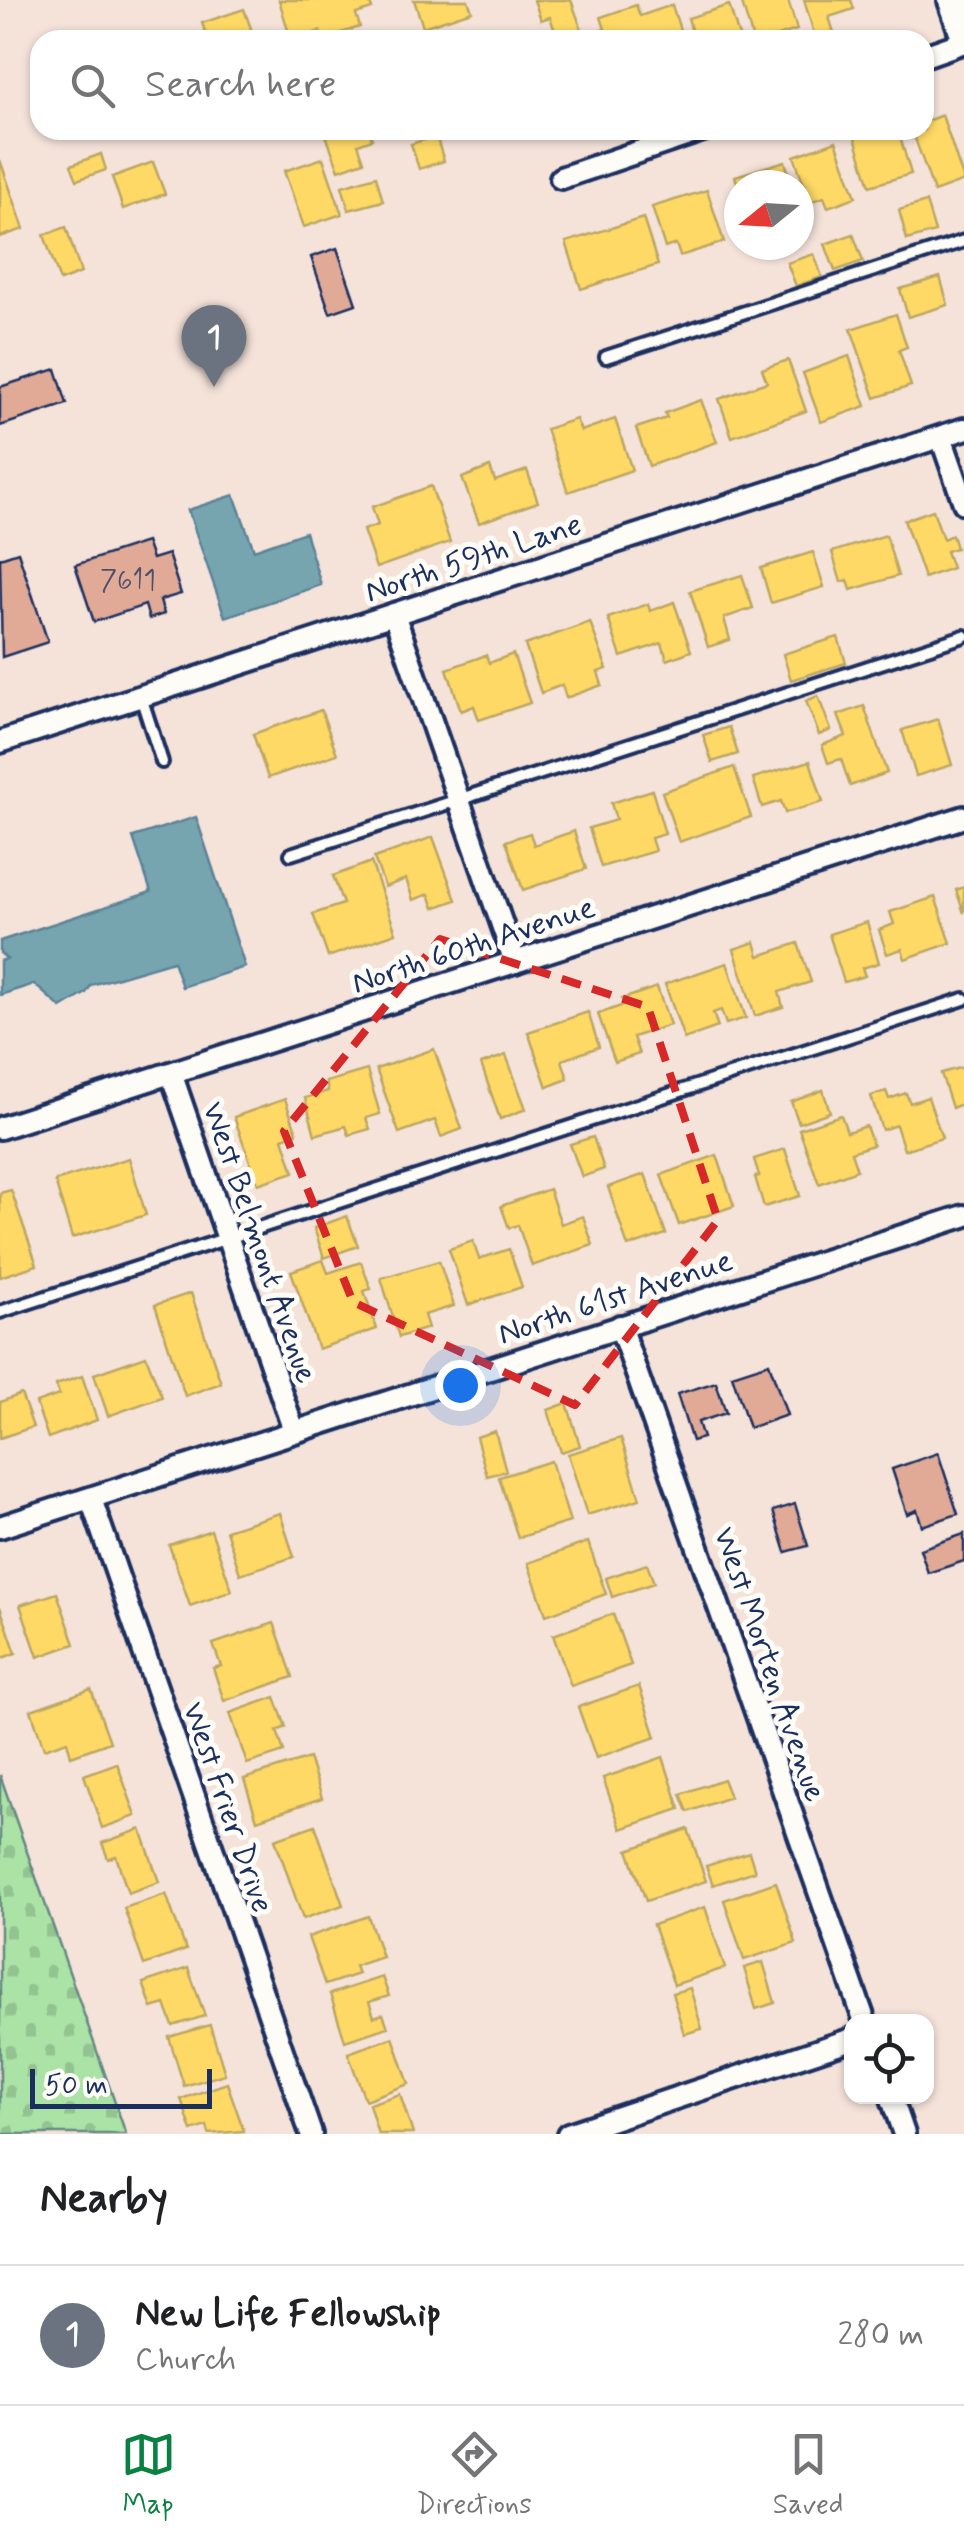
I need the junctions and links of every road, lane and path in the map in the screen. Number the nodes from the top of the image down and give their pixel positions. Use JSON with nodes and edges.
{"nodes":[{"id":1,"x":954,"y":0,"type":"edge"},
{"id":2,"x":964,"y":29,"type":"edge"},
{"id":3,"x":964,"y":42,"type":"edge"},
{"id":4,"x":934,"y":52,"type":"edge"},
{"id":5,"x":674,"y":140,"type":"edge"},
{"id":6,"x":562,"y":178,"type":"dead end"},
{"id":7,"x":964,"y":241,"type":"edge"},
{"id":8,"x":606,"y":357,"type":"dead end"},
{"id":9,"x":964,"y":429,"type":"edge"},
{"id":10,"x":941,"y":437,"type":"junction"},
{"id":11,"x":964,"y":503,"type":"edge"},
{"id":12,"x":394,"y":614,"type":"junction"},
{"id":13,"x":964,"y":636,"type":"edge"},
{"id":14,"x":141,"y":696,"type":"junction"},
{"id":15,"x":0,"y":742,"type":"edge"},
{"id":16,"x":162,"y":762,"type":"dead end"},
{"id":17,"x":460,"y":798,"type":"junction"},
{"id":18,"x":964,"y":817,"type":"edge"},
{"id":19,"x":291,"y":854,"type":"dead end"},
{"id":20,"x":515,"y":962,"type":"junction"},
{"id":21,"x":964,"y":999,"type":"edge"},
{"id":22,"x":171,"y":1073,"type":"junction"},
{"id":23,"x":0,"y":1128,"type":"edge"},
{"id":24,"x":964,"y":1216,"type":"edge"},
{"id":25,"x":228,"y":1238,"type":"junction"},
{"id":26,"x":0,"y":1312,"type":"edge"},
{"id":27,"x":620,"y":1326,"type":"junction"},
{"id":28,"x":294,"y":1431,"type":"junction"},
{"id":29,"x":91,"y":1499,"type":"junction"},
{"id":30,"x":0,"y":1527,"type":"edge"},
{"id":31,"x":862,"y":2014,"type":"edge"},
{"id":32,"x":844,"y":2043,"type":"edge"},
{"id":33,"x":894,"y":2104,"type":"edge"},
{"id":34,"x":310,"y":2134,"type":"edge"},
{"id":35,"x":568,"y":2134,"type":"edge"},
{"id":36,"x":904,"y":2134,"type":"edge"}],
"edges":[{"from":1,"to":2,"type":"street"},
{"from":3,"to":4,"type":"street"},
{"from":5,"to":6,"type":"street"},
{"from":7,"to":8,"type":"lane"},
{"from":9,"to":10,"type":"street","name":"North 59th Lane"},
{"from":10,"to":11,"type":"street"},
{"from":10,"to":12,"type":"street","name":"North 59th Lane"},
{"from":12,"to":14,"type":"street","name":"North 59th Lane"},
{"from":12,"to":17,"type":"street"},
{"from":13,"to":17,"type":"lane"},
{"from":14,"to":15,"type":"street","name":"North 59th Lane"},
{"from":14,"to":16,"type":"lane"},
{"from":17,"to":19,"type":"lane"},
{"from":17,"to":20,"type":"street"},
{"from":18,"to":20,"type":"street","name":"North 60th Avenue"},
{"from":20,"to":22,"type":"street","name":"North 60th Avenue"},
{"from":21,"to":25,"type":"lane"},
{"from":22,"to":23,"type":"street","name":"North 60th Avenue"},
{"from":22,"to":25,"type":"street","name":"West Belmont Avenue"},
{"from":24,"to":27,"type":"street","name":"North 61st Avenue"},
{"from":25,"to":26,"type":"lane"},
{"from":25,"to":28,"type":"street","name":"West Belmont Avenue"},
{"from":27,"to":28,"type":"street","name":"North 61st Avenue"},
{"from":27,"to":31,"type":"street","name":"West Morten Avenue"},
{"from":28,"to":29,"type":"street","name":"North 61st Avenue"},
{"from":29,"to":30,"type":"street","name":"North 61st Avenue"},
{"from":29,"to":34,"type":"street","name":"West Frier Drive"},
{"from":32,"to":35,"type":"street"},
{"from":33,"to":36,"type":"street"}]}
